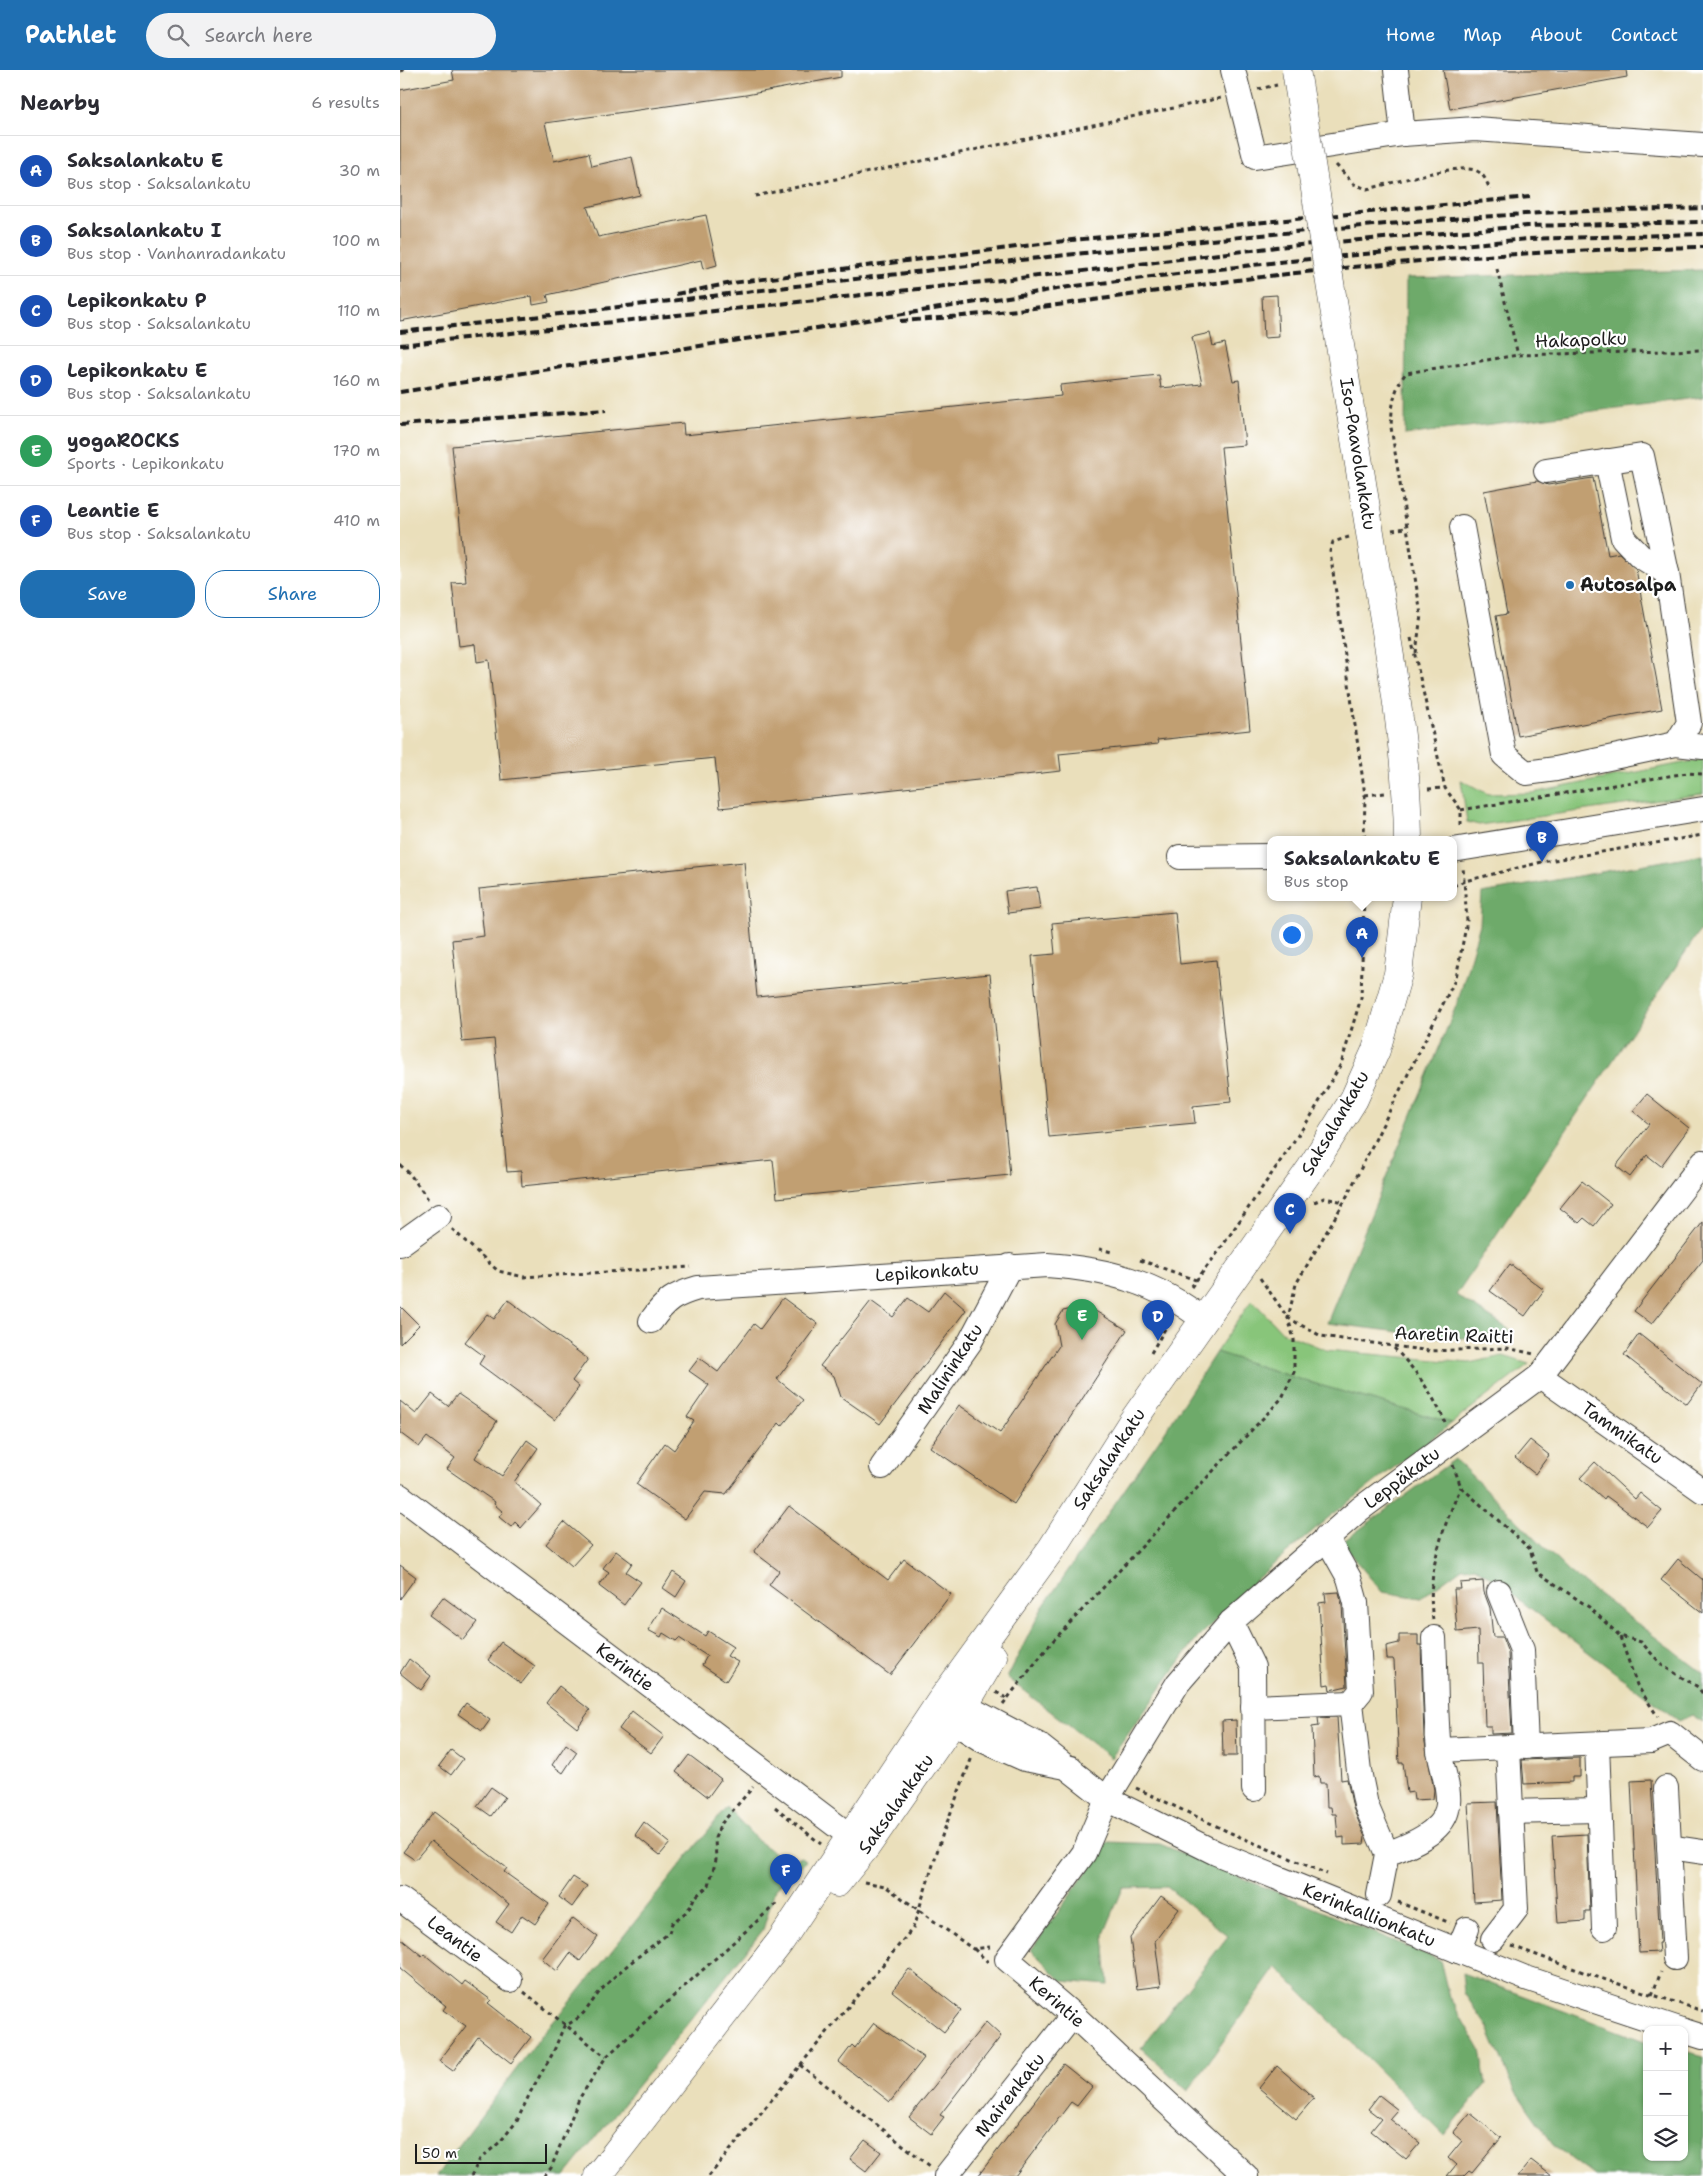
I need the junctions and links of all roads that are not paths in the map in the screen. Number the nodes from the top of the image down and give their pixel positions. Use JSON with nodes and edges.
{"nodes":[{"id":1,"x":1233,"y":70,"type":"edge"},
{"id":2,"x":1396,"y":70,"type":"edge"},
{"id":3,"x":1287,"y":78,"type":"edge"},
{"id":4,"x":1403,"y":134,"type":"junction"},
{"id":5,"x":1703,"y":144,"type":"edge"},
{"id":6,"x":1607,"y":461,"type":"junction"},
{"id":7,"x":1546,"y":471,"type":"dead end"},
{"id":8,"x":1462,"y":527,"type":"dead end"},
{"id":9,"x":1667,"y":573,"type":"junction"},
{"id":10,"x":1676,"y":744,"type":"junction"},
{"id":11,"x":1703,"y":747,"type":"edge"},
{"id":12,"x":1703,"y":809,"type":"edge"},
{"id":13,"x":1408,"y":836,"type":"edge"},
{"id":14,"x":1457,"y":849,"type":"edge"},
{"id":15,"x":1267,"y":856,"type":"edge"},
{"id":16,"x":1180,"y":857,"type":"dead end"},
{"id":17,"x":1407,"y":901,"type":"edge"},
{"id":18,"x":1703,"y":1162,"type":"edge"},
{"id":19,"x":439,"y":1216,"type":"road end"},
{"id":20,"x":400,"y":1244,"type":"edge"},
{"id":21,"x":1010,"y":1266,"type":"junction"},
{"id":22,"x":1204,"y":1320,"type":"junction"},
{"id":23,"x":651,"y":1321,"type":"dead end"},
{"id":24,"x":1545,"y":1370,"type":"junction"},
{"id":25,"x":882,"y":1467,"type":"dead end"},
{"id":26,"x":1703,"y":1491,"type":"edge"},
{"id":27,"x":400,"y":1496,"type":"edge"},
{"id":28,"x":1326,"y":1537,"type":"junction"},
{"id":29,"x":1499,"y":1592,"type":"dead end"},
{"id":30,"x":1231,"y":1622,"type":"junction"},
{"id":31,"x":1434,"y":1638,"type":"road end"},
{"id":32,"x":1351,"y":1704,"type":"junction"},
{"id":33,"x":1253,"y":1707,"type":"junction"},
{"id":34,"x":952,"y":1710,"type":"junction"},
{"id":35,"x":1597,"y":1744,"type":"junction"},
{"id":36,"x":1517,"y":1747,"type":"junction"},
{"id":37,"x":1439,"y":1750,"type":"junction"},
{"id":38,"x":1703,"y":1758,"type":"edge"},
{"id":39,"x":1666,"y":1788,"type":"dead end"},
{"id":40,"x":1254,"y":1789,"type":"dead end"},
{"id":41,"x":1113,"y":1790,"type":"junction"},
{"id":42,"x":1599,"y":1810,"type":"junction"},
{"id":43,"x":1511,"y":1812,"type":"junction"},
{"id":44,"x":850,"y":1836,"type":"junction"},
{"id":45,"x":1669,"y":1847,"type":"junction"},
{"id":46,"x":1703,"y":1852,"type":"edge"},
{"id":47,"x":1387,"y":1854,"type":"junction"},
{"id":48,"x":1379,"y":1895,"type":"road end"},
{"id":49,"x":400,"y":1899,"type":"edge"},
{"id":50,"x":1604,"y":1928,"type":"dead end"},
{"id":51,"x":1494,"y":1939,"type":"road end"},
{"id":52,"x":780,"y":1942,"type":"junction"},
{"id":53,"x":1667,"y":1965,"type":"road end"},
{"id":54,"x":510,"y":1980,"type":"road end"},
{"id":55,"x":1073,"y":2015,"type":"junction"},
{"id":56,"x":1671,"y":2026,"type":"edge"},
{"id":57,"x":1688,"y":2032,"type":"edge"},
{"id":58,"x":1703,"y":2037,"type":"edge"},
{"id":59,"x":940,"y":2173,"type":"edge"},
{"id":60,"x":598,"y":2176,"type":"edge"},
{"id":61,"x":1246,"y":2176,"type":"edge"}],
"edges":[{"from":1,"to":4,"type":"street"},
{"from":2,"to":4,"type":"street"},
{"from":3,"to":13,"type":"main road","name":"Iso-Paavolankatu","bridge":true},
{"from":4,"to":5,"type":"street"},
{"from":6,"to":7,"type":"street"},
{"from":6,"to":9,"type":"street"},
{"from":6,"to":9,"type":"street"},
{"from":8,"to":10,"type":"street"},
{"from":9,"to":10,"type":"street"},
{"from":10,"to":11,"type":"street"},
{"from":12,"to":14,"type":"street"},
{"from":15,"to":16,"type":"street"},
{"from":17,"to":22,"type":"main road","name":"Saksalankatu"},
{"from":18,"to":24,"type":"street","name":"Leppäkatu"},
{"from":19,"to":20,"type":"street"},
{"from":21,"to":22,"type":"street","name":"Lepikonkatu"},
{"from":21,"to":23,"type":"street","name":"Lepikonkatu"},
{"from":21,"to":25,"type":"street","name":"Malininkatu"},
{"from":22,"to":34,"type":"main road","name":"Saksalankatu"},
{"from":24,"to":26,"type":"street","name":"Tammikatu"},
{"from":24,"to":28,"type":"street","name":"Leppäkatu"},
{"from":27,"to":44,"type":"street","name":"Kerintie"},
{"from":28,"to":30,"type":"street","name":"Leppäkatu"},
{"from":28,"to":32,"type":"street"},
{"from":29,"to":36,"type":"street"},
{"from":30,"to":33,"type":"street"},
{"from":30,"to":41,"type":"street","name":"Leppäkatu"},
{"from":31,"to":37,"type":"street"},
{"from":32,"to":33,"type":"street"},
{"from":32,"to":47,"type":"street"},
{"from":33,"to":40,"type":"street"},
{"from":34,"to":41,"type":"street","name":"Kerinkallionkatu"},
{"from":34,"to":44,"type":"main road","name":"Saksalankatu"},
{"from":34,"to":52,"type":"main road","name":"Saksalankatu"},
{"from":35,"to":36,"type":"street"},
{"from":35,"to":38,"type":"street"},
{"from":35,"to":42,"type":"street"},
{"from":36,"to":37,"type":"street"},
{"from":36,"to":43,"type":"street"},
{"from":37,"to":47,"type":"street"},
{"from":39,"to":45,"type":"street"},
{"from":41,"to":55,"type":"street","name":"Kerintie"},
{"from":41,"to":56,"type":"street","name":"Kerinkallionkatu"},
{"from":42,"to":43,"type":"street"},
{"from":42,"to":50,"type":"street"},
{"from":43,"to":51,"type":"street"},
{"from":44,"to":52,"type":"main road","name":"Saksalankatu"},
{"from":45,"to":46,"type":"street"},
{"from":45,"to":53,"type":"street"},
{"from":47,"to":48,"type":"street"},
{"from":49,"to":54,"type":"street","name":"Leantie"},
{"from":52,"to":60,"type":"main road","name":"Saksalankatu"},
{"from":55,"to":59,"type":"street","name":"Mairenkatu"},
{"from":55,"to":61,"type":"street","name":"Kerintie"},
{"from":57,"to":58,"type":"street","name":"Kerinkallionkatu"}]}
